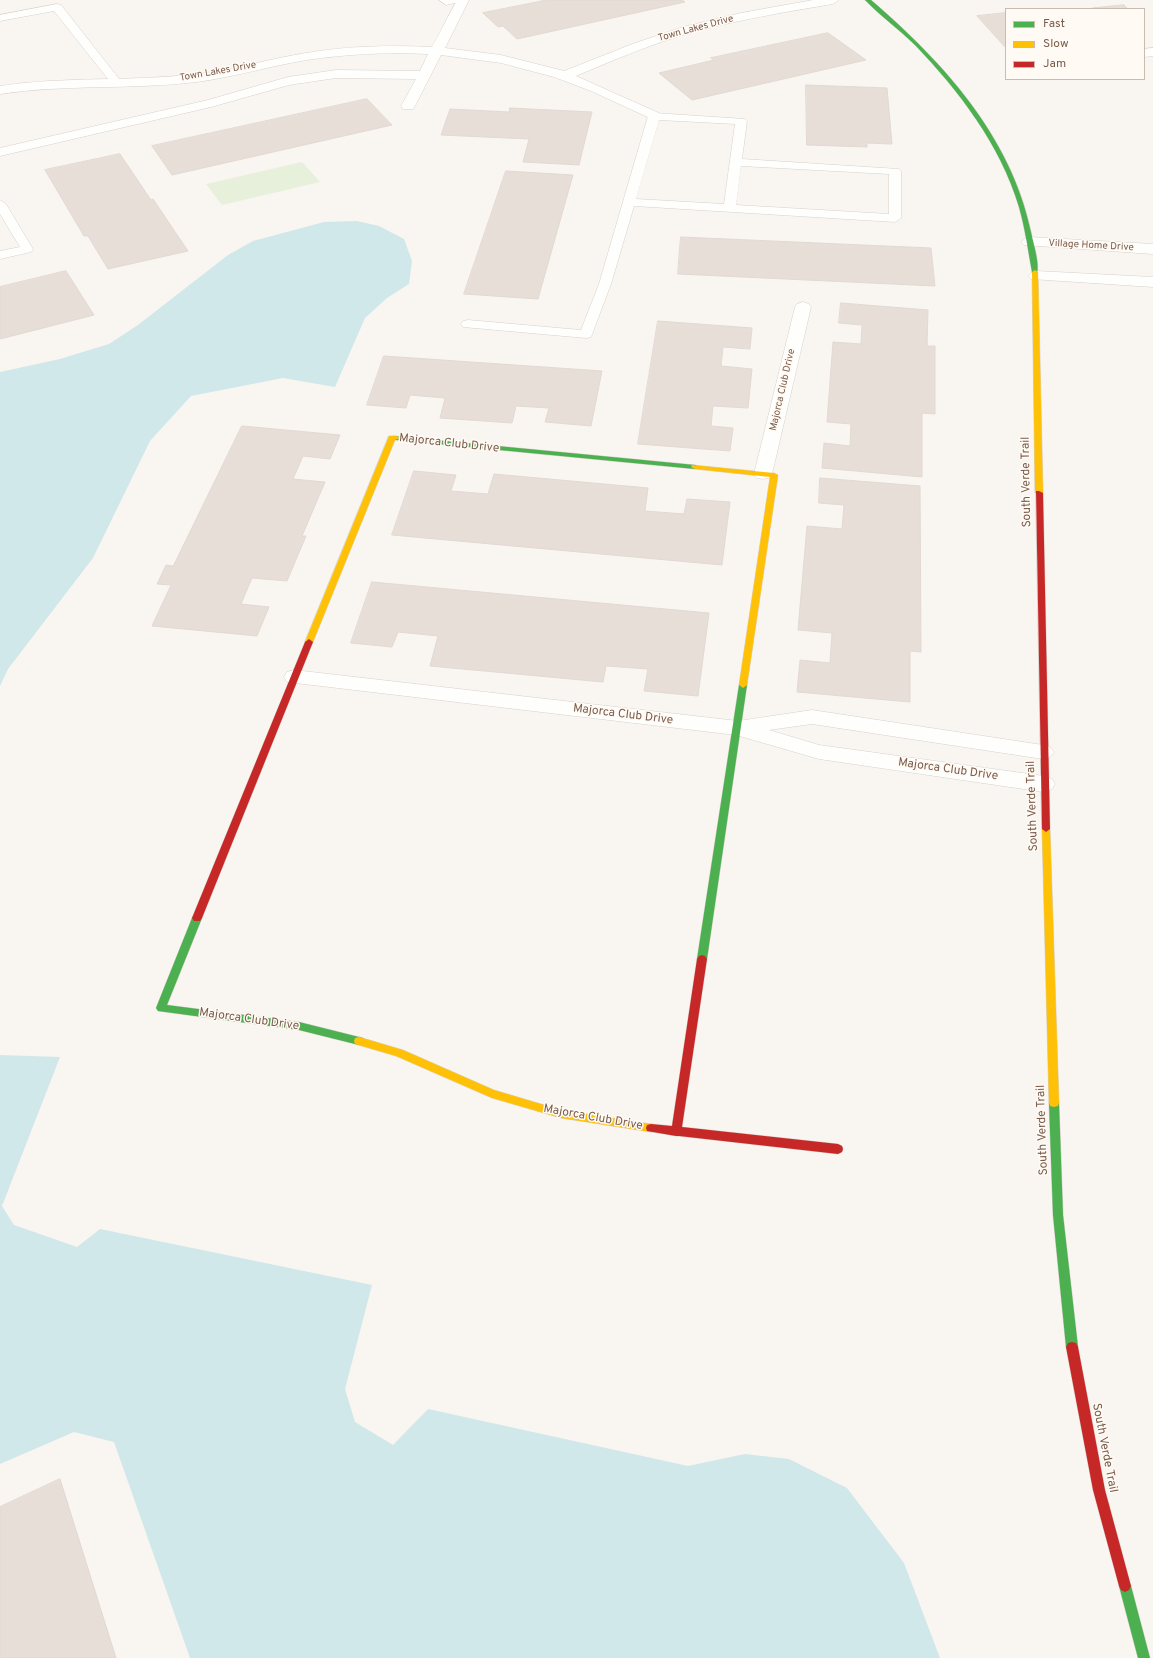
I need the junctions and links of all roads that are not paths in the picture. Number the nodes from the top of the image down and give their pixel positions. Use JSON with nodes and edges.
{"nodes":[{"id":1,"x":444,"y":0,"type":"edge"},
{"id":2,"x":455,"y":0,"type":"edge"},
{"id":3,"x":464,"y":0,"type":"edge"},
{"id":4,"x":833,"y":0,"type":"edge"},
{"id":5,"x":868,"y":0,"type":"edge"},
{"id":6,"x":0,"y":18,"type":"edge"},
{"id":7,"x":436,"y":51,"type":"junction"},
{"id":8,"x":424,"y":74,"type":"junction"},
{"id":9,"x":564,"y":76,"type":"junction"},
{"id":10,"x":116,"y":82,"type":"junction"},
{"id":11,"x":0,"y":90,"type":"edge"},
{"id":12,"x":408,"y":106,"type":"dead end"},
{"id":13,"x":654,"y":116,"type":"junction"},
{"id":14,"x":0,"y":152,"type":"edge"},
{"id":15,"x":736,"y":162,"type":"junction"},
{"id":16,"x":629,"y":202,"type":"junction"},
{"id":17,"x":0,"y":204,"type":"edge"},
{"id":18,"x":730,"y":208,"type":"junction"},
{"id":19,"x":1029,"y":242,"type":"junction"},
{"id":20,"x":1153,"y":249,"type":"edge"},
{"id":21,"x":0,"y":255,"type":"edge"},
{"id":22,"x":1036,"y":276,"type":"junction"},
{"id":23,"x":1153,"y":282,"type":"edge"},
{"id":24,"x":803,"y":307,"type":"dead end"},
{"id":25,"x":468,"y":324,"type":"dead end"},
{"id":26,"x":764,"y":474,"type":"junction"},
{"id":27,"x":294,"y":677,"type":"junction"},
{"id":28,"x":736,"y":728,"type":"junction"},
{"id":29,"x":1043,"y":752,"type":"junction"},
{"id":30,"x":1044,"y":784,"type":"junction"},
{"id":31,"x":676,"y":1132,"type":"junction"},
{"id":32,"x":838,"y":1150,"type":"dead end"},
{"id":33,"x":1144,"y":1658,"type":"edge"}],
"edges":[{"from":1,"to":2,"type":"lane"},
{"from":3,"to":7,"type":"street"},
{"from":4,"to":9,"type":"street","name":"Town Lakes Drive"},
{"from":5,"to":19,"type":"street","name":"South Verde Trail"},
{"from":6,"to":10,"type":"lane"},
{"from":7,"to":8,"type":"street"},
{"from":7,"to":9,"type":"street","name":"Town Lakes Drive"},
{"from":7,"to":10,"type":"street","name":"Town Lakes Drive"},
{"from":8,"to":12,"type":"street"},
{"from":8,"to":14,"type":"street"},
{"from":9,"to":13,"type":"street","name":"Town Lakes Drive"},
{"from":10,"to":11,"type":"street","name":"Town Lakes Drive"},
{"from":13,"to":15,"type":"lane"},
{"from":13,"to":16,"type":"lane"},
{"from":15,"to":18,"type":"lane"},
{"from":15,"to":18,"type":"lane"},
{"from":16,"to":18,"type":"lane"},
{"from":16,"to":25,"type":"lane"},
{"from":17,"to":21,"type":"lane"},
{"from":19,"to":20,"type":"street","name":"Village Home Drive"},
{"from":19,"to":22,"type":"street","name":"South Verde Trail"},
{"from":22,"to":23,"type":"street"},
{"from":22,"to":29,"type":"street","name":"South Verde Trail"},
{"from":24,"to":26,"type":"street","name":"Majorca Club Drive"},
{"from":26,"to":27,"type":"street","name":"Majorca Club Drive"},
{"from":26,"to":28,"type":"street"},
{"from":27,"to":28,"type":"street","name":"Majorca Club Drive"},
{"from":27,"to":31,"type":"street","name":"Majorca Club Drive"},
{"from":28,"to":29,"type":"street","name":"Majorca Club Drive"},
{"from":28,"to":30,"type":"street","name":"Majorca Club Drive"},
{"from":28,"to":31,"type":"street"},
{"from":29,"to":30,"type":"street","name":"South Verde Trail"},
{"from":30,"to":33,"type":"street","name":"South Verde Trail"},
{"from":31,"to":32,"type":"street","name":"Majorca Club Drive"}]}
